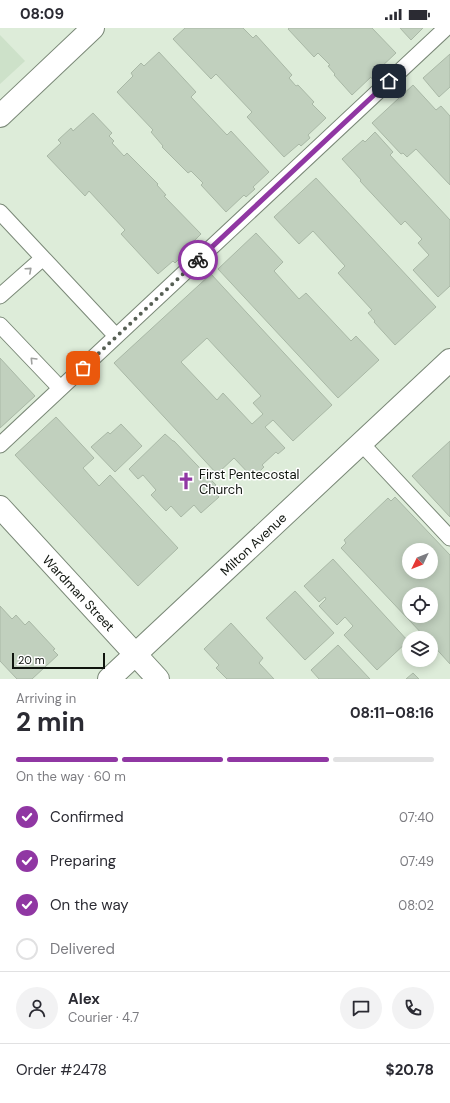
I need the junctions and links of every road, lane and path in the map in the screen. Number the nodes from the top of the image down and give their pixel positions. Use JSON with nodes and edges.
{"nodes":[{"id":1,"x":92,"y":28,"type":"edge"},
{"id":2,"x":446,"y":28,"type":"edge"},
{"id":3,"x":0,"y":116,"type":"edge"},
{"id":4,"x":0,"y":212,"type":"edge"},
{"id":5,"x":43,"y":258,"type":"junction"},
{"id":6,"x":0,"y":296,"type":"edge"},
{"id":7,"x":0,"y":325,"type":"edge"},
{"id":8,"x":116,"y":336,"type":"junction"},
{"id":9,"x":450,"y":360,"type":"edge"},
{"id":10,"x":60,"y":388,"type":"junction"},
{"id":11,"x":361,"y":443,"type":"junction"},
{"id":12,"x":0,"y":445,"type":"edge"},
{"id":13,"x":0,"y":507,"type":"edge"},
{"id":14,"x":450,"y":538,"type":"edge"},
{"id":15,"x":135,"y":654,"type":"junction"},
{"id":16,"x":109,"y":679,"type":"edge"},
{"id":17,"x":158,"y":679,"type":"edge"}],
"edges":[{"from":1,"to":3,"type":"street"},
{"from":2,"to":8,"type":"lane"},
{"from":4,"to":5,"type":"lane"},
{"from":6,"to":5,"type":"lane","one_way":true},
{"from":5,"to":8,"type":"lane"},
{"from":10,"to":7,"type":"lane","one_way":true},
{"from":8,"to":10,"type":"lane"},
{"from":9,"to":11,"type":"street","name":"Milton Avenue"},
{"from":10,"to":12,"type":"lane"},
{"from":11,"to":14,"type":"lane"},
{"from":11,"to":15,"type":"street","name":"Milton Avenue"},
{"from":13,"to":15,"type":"street","name":"Wardman Street"},
{"from":15,"to":16,"type":"street","name":"Milton Avenue"},
{"from":15,"to":17,"type":"street","name":"Wardman Street"}]}
